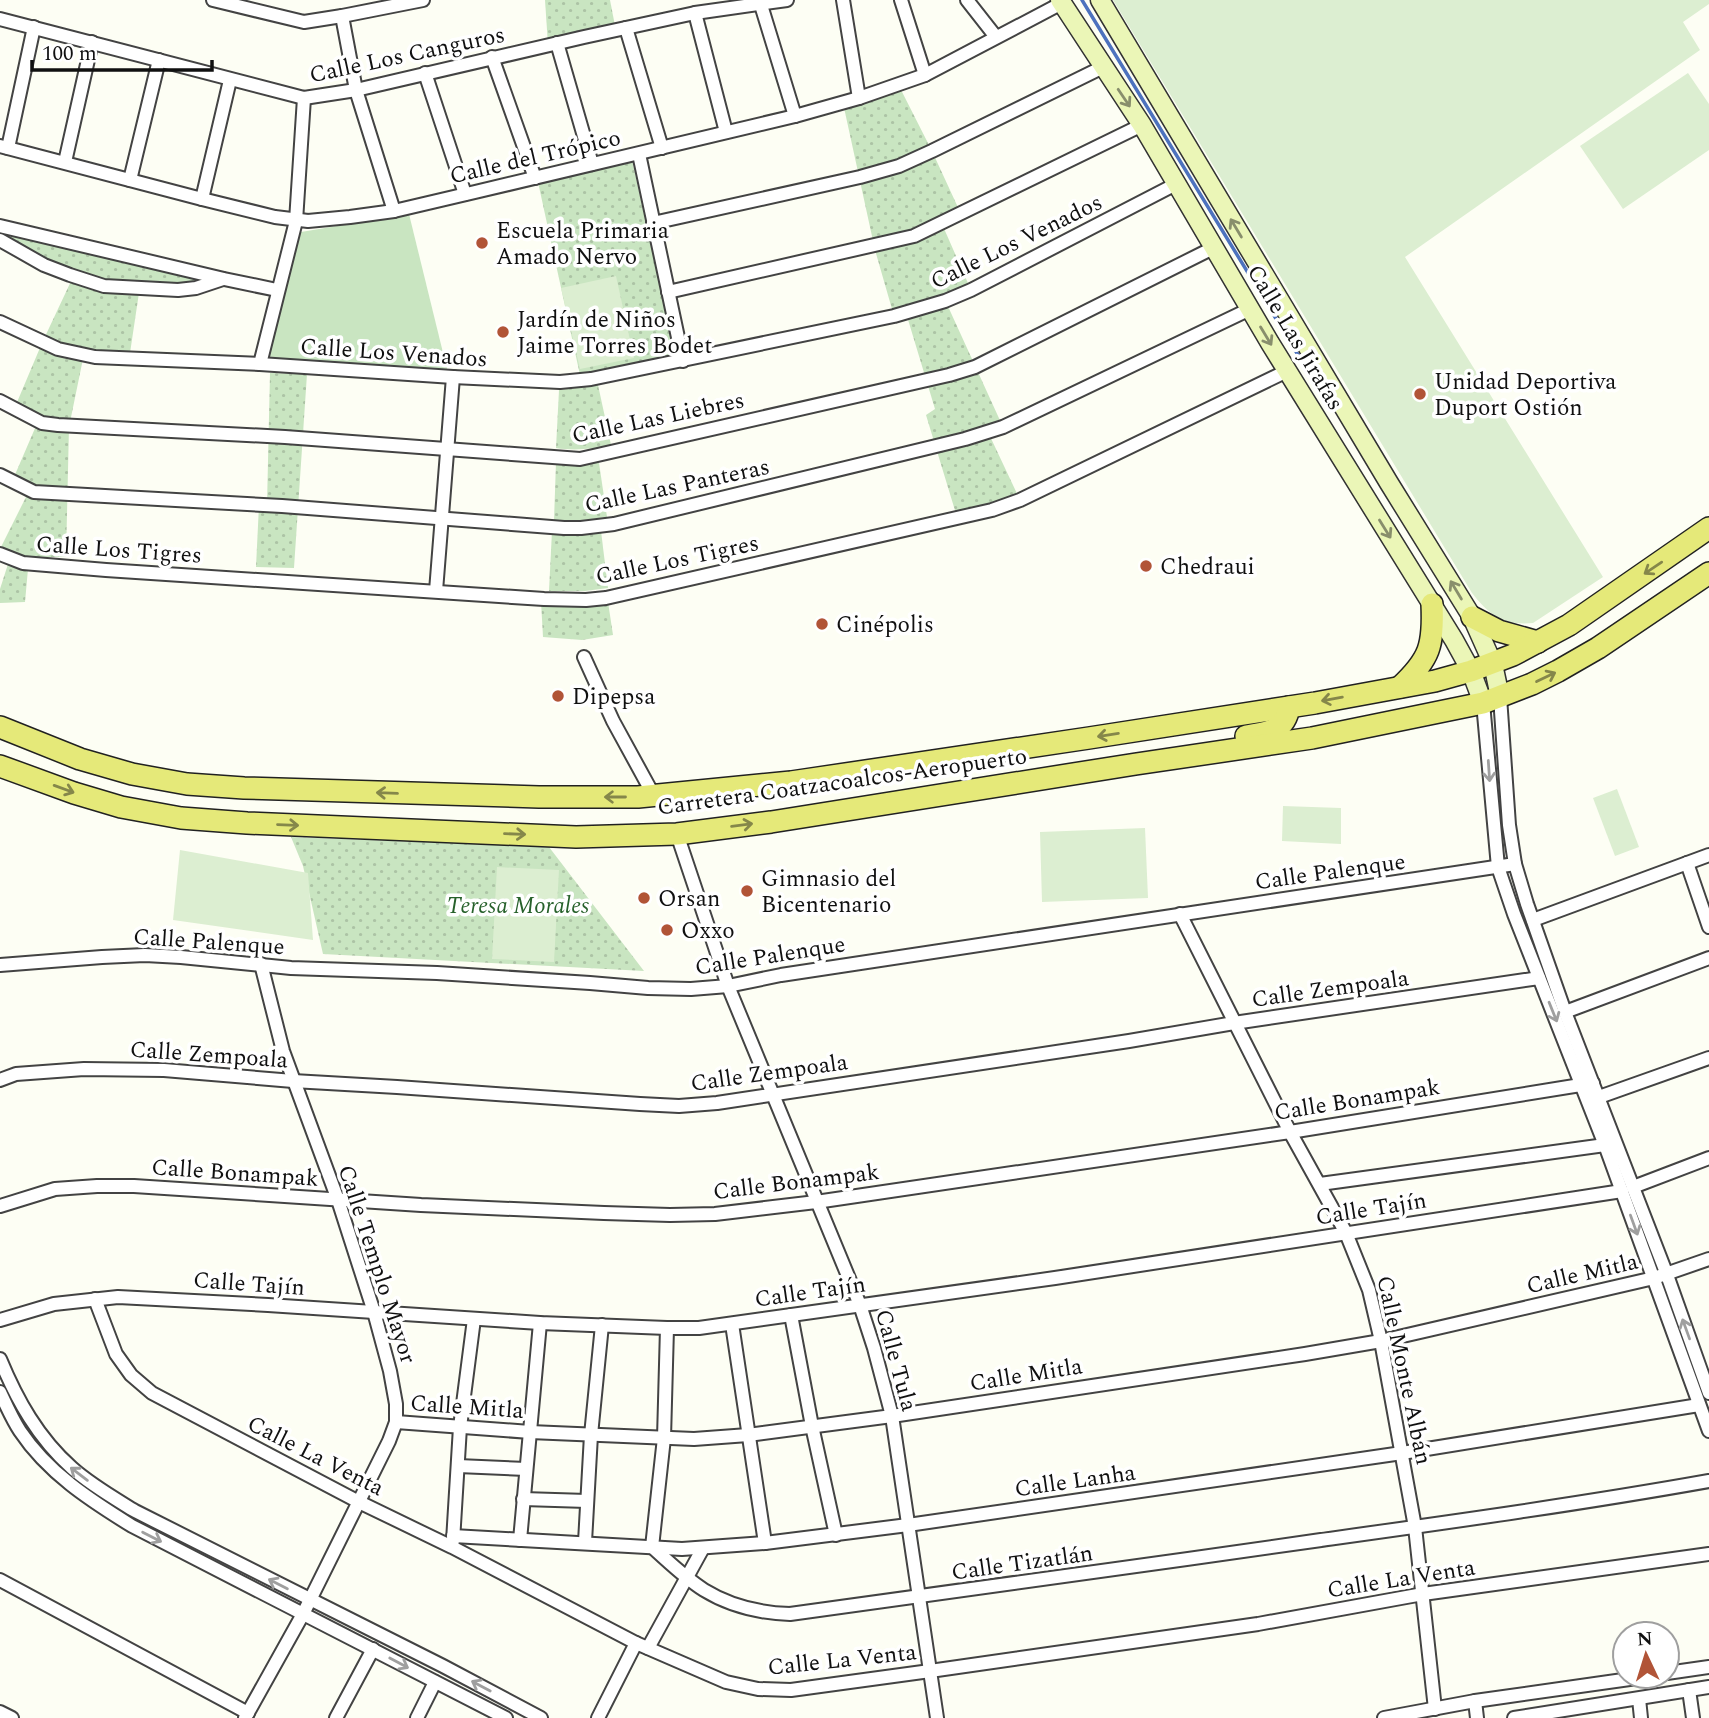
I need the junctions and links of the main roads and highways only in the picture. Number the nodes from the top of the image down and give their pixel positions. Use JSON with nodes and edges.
{"nodes":[{"id":1,"x":1100,"y":0,"type":"edge"},
{"id":2,"x":1061,"y":1,"type":"edge"},
{"id":3,"x":1343,"y":407,"type":"junction"},
{"id":4,"x":1319,"y":422,"type":"junction"},
{"id":5,"x":1709,"y":528,"type":"edge"},
{"id":6,"x":1709,"y":573,"type":"edge"},
{"id":7,"x":1432,"y":604,"type":"junction"},
{"id":8,"x":1472,"y":617,"type":"junction"},
{"id":9,"x":1538,"y":642,"type":"junction"},
{"id":10,"x":1493,"y":664,"type":"junction"},
{"id":11,"x":1471,"y":671,"type":"junction"},
{"id":12,"x":1399,"y":687,"type":"junction"},
{"id":13,"x":1492,"y":700,"type":"junction"},
{"id":14,"x":1289,"y":707,"type":"junction"},
{"id":15,"x":0,"y":727,"type":"edge"},
{"id":16,"x":1136,"y":764,"type":"junction"},
{"id":17,"x":0,"y":766,"type":"edge"},
{"id":18,"x":870,"y":770,"type":"junction"},
{"id":19,"x":350,"y":792,"type":"junction"},
{"id":20,"x":864,"y":806,"type":"junction"},
{"id":21,"x":348,"y":827,"type":"junction"}],
"edges":[{"from":3,"to":1,"type":"main road","name":"Calle Las Jirafas","one_way":true},
{"from":2,"to":4,"type":"main road","name":"Calle Las Jirafas","one_way":true},
{"from":3,"to":4,"type":"main road"},
{"from":8,"to":3,"type":"main road","name":"Calle Las Jirafas","one_way":true},
{"from":4,"to":7,"type":"main road","name":"Calle Las Jirafas","one_way":true},
{"from":5,"to":9,"type":"main road","name":"Carretera Coatzacoalcos-Aeropuerto","one_way":true},
{"from":13,"to":6,"type":"main road","name":"Carretera Coatzacoalcos-Aeropuerto","one_way":true},
{"from":7,"to":11,"type":"main road","name":"Calle Las Jirafas"},
{"from":7,"to":12,"type":"main road"},
{"from":8,"to":9,"type":"main road"},
{"from":8,"to":10,"type":"main road","name":"Calle Las Jirafas"},
{"from":9,"to":10,"type":"main road","name":"Carretera Coatzacoalcos-Aeropuerto"},
{"from":10,"to":11,"type":"main road","name":"Carretera Coatzacoalcos-Aeropuerto"},
{"from":10,"to":13,"type":"main road","name":"Calle Las Jirafas"},
{"from":11,"to":12,"type":"main road","name":"Carretera Coatzacoalcos-Aeropuerto"},
{"from":11,"to":13,"type":"main road","name":"Calle Las Jirafas"},
{"from":12,"to":14,"type":"main road","name":"Carretera Coatzacoalcos-Aeropuerto","one_way":true},
{"from":13,"to":16,"type":"main road","name":"Carretera Coatzacoalcos-Aeropuerto"},
{"from":14,"to":16,"type":"main road"},
{"from":14,"to":18,"type":"main road","name":"Carretera Coatzacoalcos-Aeropuerto","one_way":true},
{"from":15,"to":19,"type":"main road","name":"Carretera Coatzacoalcos-Aeropuerto"},
{"from":16,"to":20,"type":"main road","name":"Carretera Coatzacoalcos-Aeropuerto"},
{"from":17,"to":21,"type":"main road","name":"Carretera Coatzacoalcos-Aeropuerto","one_way":true},
{"from":18,"to":19,"type":"main road","name":"Carretera Coatzacoalcos-Aeropuerto","one_way":true},
{"from":18,"to":20,"type":"main road"},
{"from":19,"to":21,"type":"main road"},
{"from":21,"to":20,"type":"main road","name":"Carretera Coatzacoalcos-Aeropuerto","one_way":true}]}
